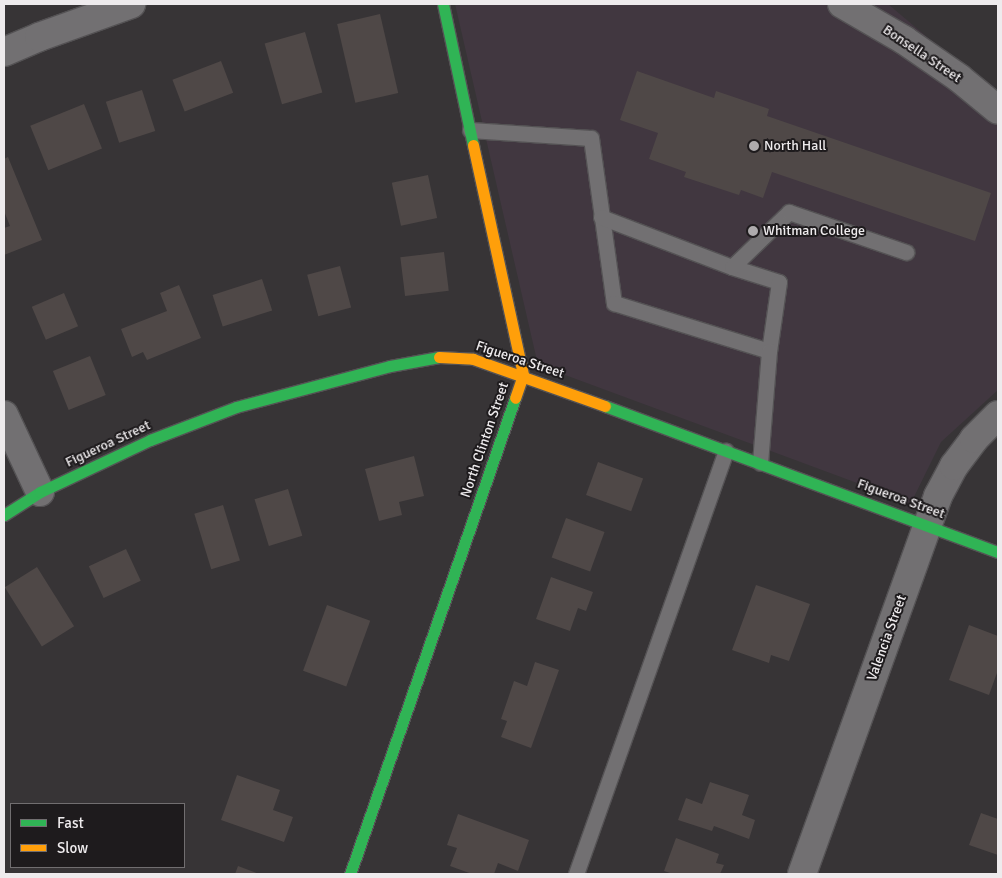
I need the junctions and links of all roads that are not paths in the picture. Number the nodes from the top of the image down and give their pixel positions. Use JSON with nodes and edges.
{"nodes":[{"id":1,"x":132,"y":4,"type":"edge"},
{"id":2,"x":443,"y":4,"type":"edge"},
{"id":3,"x":842,"y":4,"type":"edge"},
{"id":4,"x":4,"y":52,"type":"edge"},
{"id":5,"x":998,"y":110,"type":"edge"},
{"id":6,"x":470,"y":130,"type":"junction"},
{"id":7,"x":601,"y":217,"type":"junction"},
{"id":8,"x":906,"y":252,"type":"dead end"},
{"id":9,"x":732,"y":267,"type":"junction"},
{"id":10,"x":769,"y":351,"type":"junction"},
{"id":11,"x":523,"y":375,"type":"junction"},
{"id":12,"x":4,"y":415,"type":"edge"},
{"id":13,"x":998,"y":416,"type":"edge"},
{"id":14,"x":726,"y":451,"type":"junction"},
{"id":15,"x":760,"y":463,"type":"junction"},
{"id":16,"x":40,"y":492,"type":"junction"},
{"id":17,"x":4,"y":516,"type":"edge"},
{"id":18,"x":927,"y":526,"type":"junction"},
{"id":19,"x":998,"y":552,"type":"edge"},
{"id":20,"x":350,"y":874,"type":"edge"},
{"id":21,"x":576,"y":874,"type":"edge"},
{"id":22,"x":802,"y":874,"type":"edge"}],
"edges":[{"from":1,"to":4,"type":"street"},
{"from":2,"to":6,"type":"street","name":"North Clinton Street"},
{"from":3,"to":5,"type":"street","name":"Bonsella Street"},
{"from":6,"to":7,"type":"lane"},
{"from":6,"to":11,"type":"street","name":"North Clinton Street"},
{"from":7,"to":9,"type":"lane"},
{"from":7,"to":10,"type":"lane"},
{"from":8,"to":9,"type":"lane"},
{"from":9,"to":10,"type":"lane"},
{"from":10,"to":15,"type":"lane"},
{"from":11,"to":14,"type":"street","name":"Figueroa Street"},
{"from":11,"to":16,"type":"street","name":"Figueroa Street"},
{"from":11,"to":20,"type":"street","name":"North Clinton Street"},
{"from":12,"to":16,"type":"street"},
{"from":13,"to":18,"type":"street","name":"Valencia Street"},
{"from":14,"to":15,"type":"street","name":"Figueroa Street"},
{"from":14,"to":21,"type":"lane"},
{"from":15,"to":18,"type":"street","name":"Figueroa Street"},
{"from":16,"to":17,"type":"street","name":"Figueroa Street"},
{"from":18,"to":19,"type":"street","name":"Figueroa Street"},
{"from":18,"to":22,"type":"street","name":"Valencia Street"}]}
